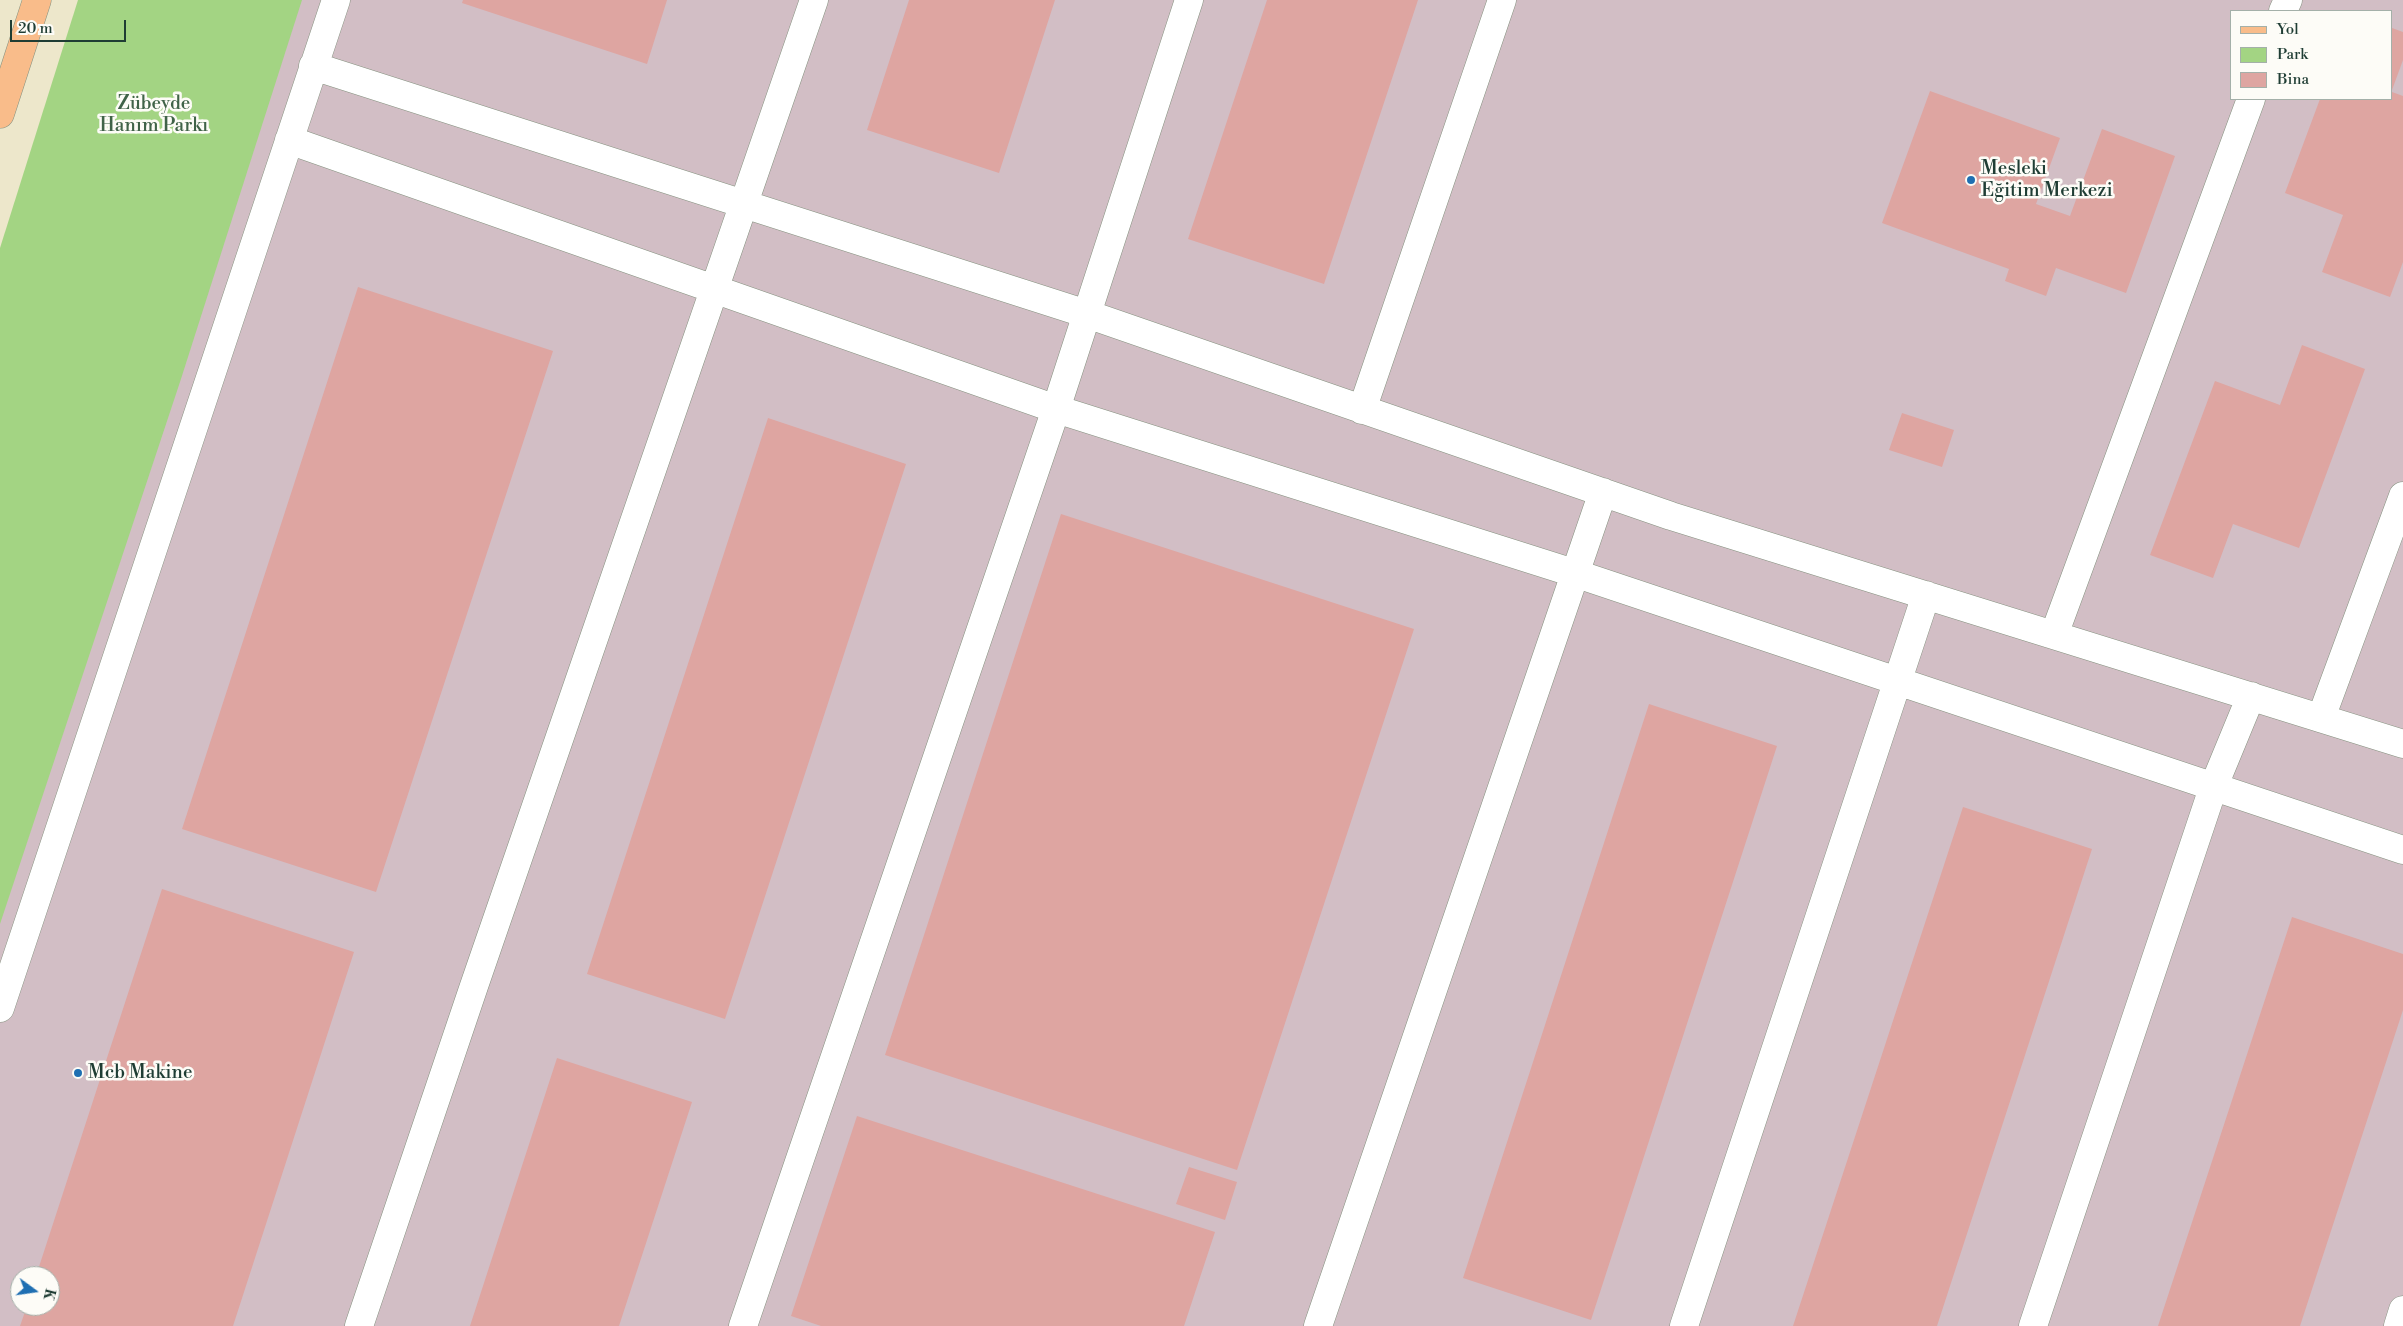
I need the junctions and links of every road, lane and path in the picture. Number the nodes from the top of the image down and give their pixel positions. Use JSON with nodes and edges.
{"nodes":[{"id":1,"x":37,"y":0,"type":"edge"},
{"id":2,"x":336,"y":0,"type":"edge"},
{"id":3,"x":814,"y":0,"type":"edge"},
{"id":4,"x":1189,"y":0,"type":"edge"},
{"id":5,"x":1502,"y":0,"type":"edge"},
{"id":6,"x":314,"y":66,"type":"junction"},
{"id":7,"x":2251,"y":100,"type":"edge"},
{"id":8,"x":0,"y":114,"type":"edge"},
{"id":9,"x":289,"y":140,"type":"junction"},
{"id":10,"x":745,"y":204,"type":"junction"},
{"id":11,"x":713,"y":289,"type":"junction"},
{"id":12,"x":1087,"y":314,"type":"junction"},
{"id":13,"x":1056,"y":409,"type":"junction"},
{"id":14,"x":1362,"y":410,"type":"junction"},
{"id":15,"x":1603,"y":492,"type":"junction"},
{"id":16,"x":2403,"y":496,"type":"edge"},
{"id":17,"x":1577,"y":574,"type":"junction"},
{"id":18,"x":1926,"y":595,"type":"junction"},
{"id":19,"x":2054,"y":635,"type":"junction"},
{"id":20,"x":1898,"y":681,"type":"junction"},
{"id":21,"x":2250,"y":696,"type":"junction"},
{"id":22,"x":2321,"y":718,"type":"junction"},
{"id":23,"x":2403,"y":744,"type":"edge"},
{"id":24,"x":2213,"y":788,"type":"junction"},
{"id":25,"x":2403,"y":850,"type":"edge"},
{"id":26,"x":0,"y":1008,"type":"edge"},
{"id":27,"x":2403,"y":1310,"type":"edge"},
{"id":28,"x":359,"y":1326,"type":"edge"},
{"id":29,"x":743,"y":1326,"type":"edge"},
{"id":30,"x":1318,"y":1326,"type":"edge"},
{"id":31,"x":1684,"y":1326,"type":"edge"},
{"id":32,"x":2033,"y":1326,"type":"edge"},
{"id":33,"x":2398,"y":1326,"type":"edge"}],
"edges":[{"from":1,"to":8,"type":"main road"},
{"from":2,"to":6,"type":"street"},
{"from":3,"to":10,"type":"street"},
{"from":4,"to":12,"type":"street"},
{"from":5,"to":14,"type":"street"},
{"from":6,"to":9,"type":"street"},
{"from":6,"to":10,"type":"street"},
{"from":7,"to":19,"type":"street"},
{"from":9,"to":11,"type":"street"},
{"from":9,"to":26,"type":"street"},
{"from":10,"to":11,"type":"street"},
{"from":10,"to":12,"type":"street"},
{"from":11,"to":13,"type":"street"},
{"from":11,"to":28,"type":"street"},
{"from":12,"to":13,"type":"street"},
{"from":12,"to":14,"type":"street"},
{"from":13,"to":17,"type":"street"},
{"from":13,"to":29,"type":"street"},
{"from":14,"to":15,"type":"street"},
{"from":15,"to":17,"type":"street"},
{"from":15,"to":18,"type":"street"},
{"from":16,"to":22,"type":"street"},
{"from":17,"to":20,"type":"street"},
{"from":17,"to":30,"type":"street"},
{"from":18,"to":19,"type":"street"},
{"from":18,"to":20,"type":"street"},
{"from":19,"to":21,"type":"street"},
{"from":20,"to":24,"type":"street"},
{"from":20,"to":31,"type":"street"},
{"from":21,"to":22,"type":"street"},
{"from":21,"to":24,"type":"street"},
{"from":22,"to":23,"type":"street"},
{"from":24,"to":25,"type":"street"},
{"from":24,"to":32,"type":"street"},
{"from":27,"to":33,"type":"street"}]}
